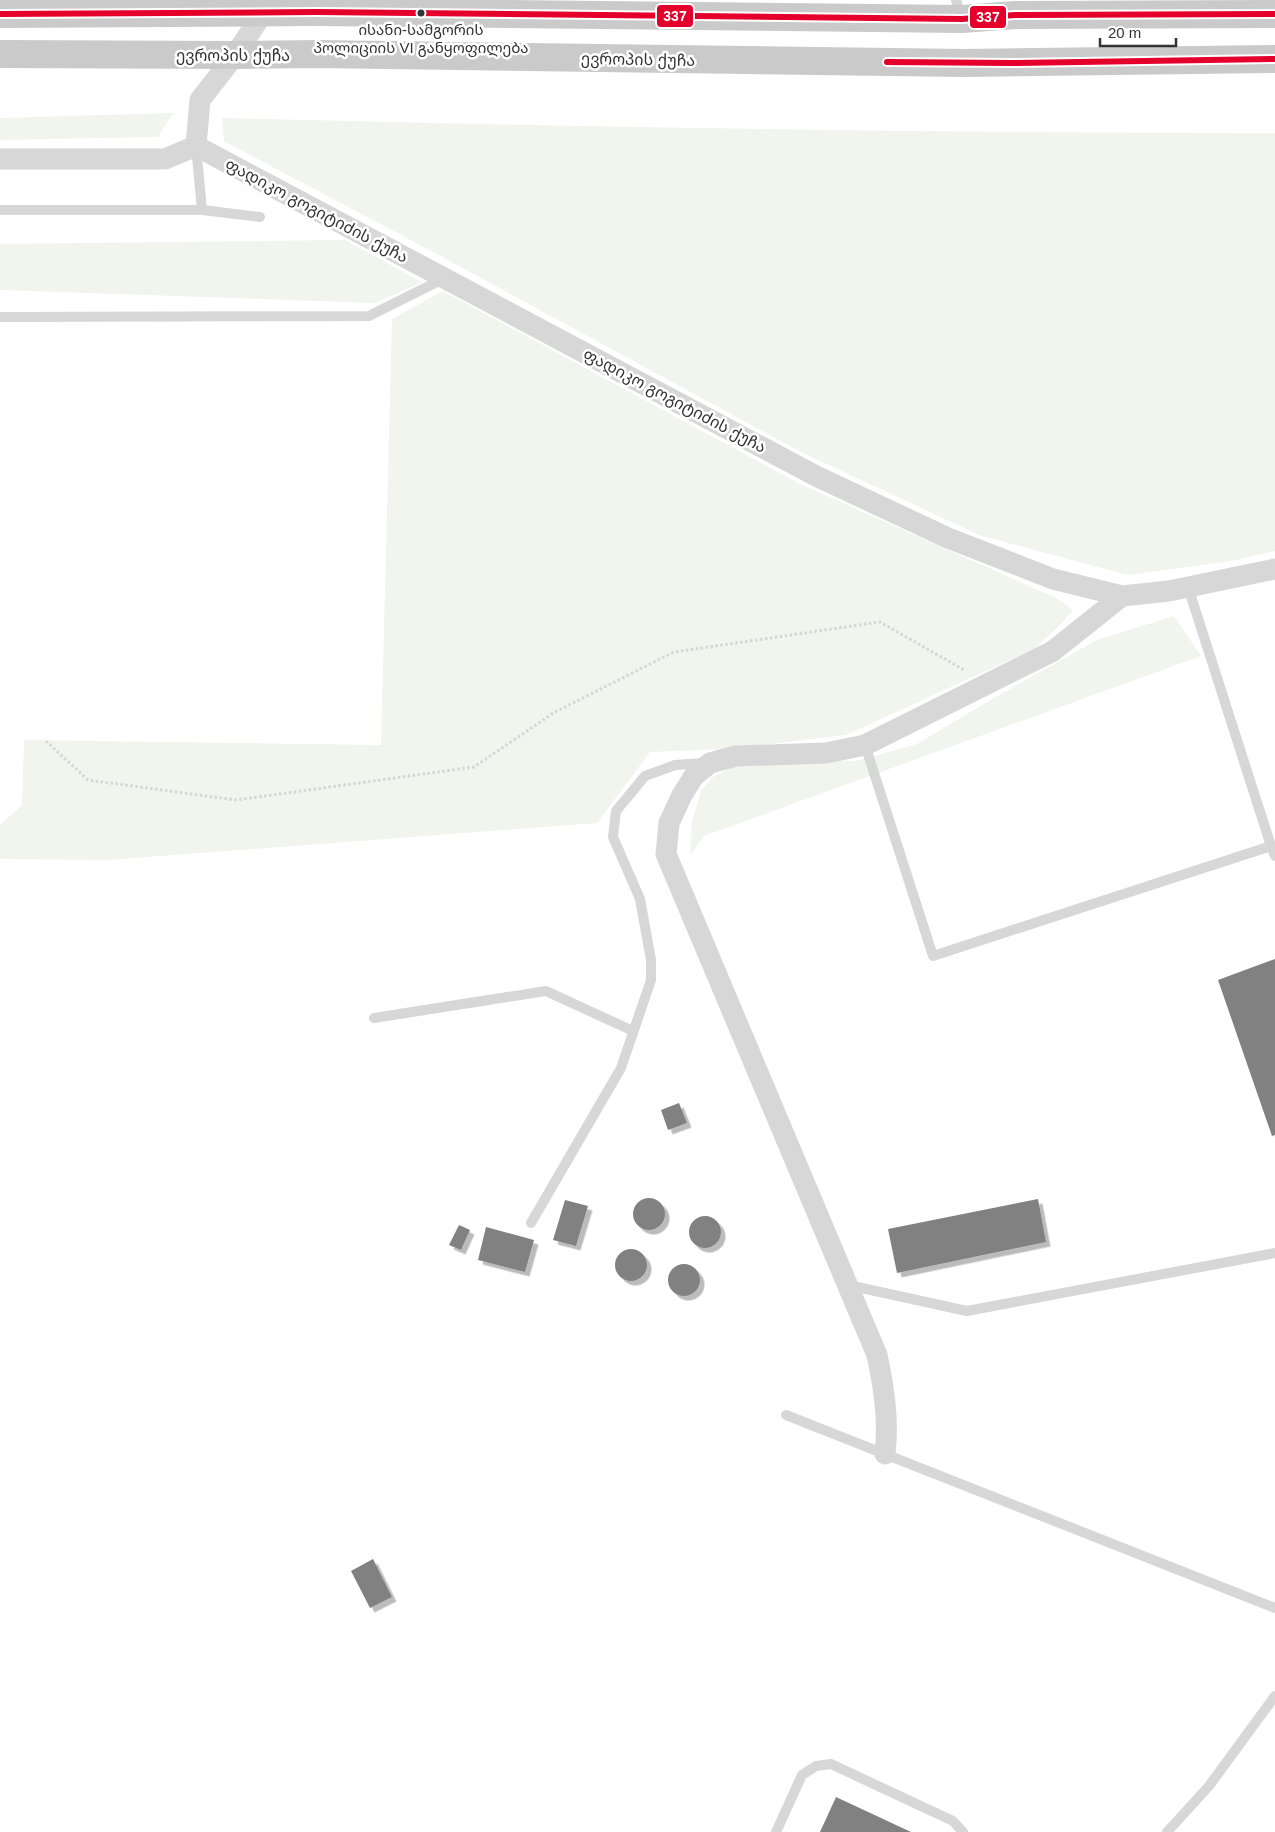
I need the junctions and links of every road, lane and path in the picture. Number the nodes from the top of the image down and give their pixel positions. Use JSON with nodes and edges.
{"nodes":[{"id":1,"x":255,"y":7,"type":"edge"},
{"id":2,"x":959,"y":10,"type":"edge"},
{"id":3,"x":0,"y":14,"type":"edge"},
{"id":4,"x":1275,"y":14,"type":"edge"},
{"id":5,"x":0,"y":54,"type":"edge"},
{"id":6,"x":235,"y":56,"type":"junction"},
{"id":7,"x":1275,"y":59,"type":"edge"},
{"id":8,"x":196,"y":146,"type":"junction"},
{"id":9,"x":0,"y":158,"type":"edge"},
{"id":10,"x":0,"y":210,"type":"edge"},
{"id":11,"x":202,"y":210,"type":"junction"},
{"id":12,"x":260,"y":217,"type":"dead end"},
{"id":13,"x":446,"y":278,"type":"junction"},
{"id":14,"x":0,"y":317,"type":"edge"},
{"id":15,"x":1275,"y":570,"type":"edge"},
{"id":16,"x":1188,"y":587,"type":"junction"},
{"id":17,"x":1122,"y":596,"type":"junction"},
{"id":18,"x":988,"y":684,"type":"junction"},
{"id":19,"x":46,"y":741,"type":"dead end"},
{"id":20,"x":865,"y":745,"type":"junction"},
{"id":21,"x":710,"y":763,"type":"junction"},
{"id":22,"x":1273,"y":851,"type":"edge"},
{"id":23,"x":374,"y":1018,"type":"dead end"},
{"id":24,"x":633,"y":1031,"type":"junction"},
{"id":25,"x":531,"y":1222,"type":"dead end"},
{"id":26,"x":1275,"y":1253,"type":"edge"},
{"id":27,"x":847,"y":1284,"type":"junction"},
{"id":28,"x":786,"y":1415,"type":"dead end"},
{"id":29,"x":885,"y":1454,"type":"junction"},
{"id":30,"x":1275,"y":1608,"type":"edge"},
{"id":31,"x":1275,"y":1696,"type":"edge"},
{"id":32,"x":776,"y":1832,"type":"edge"},
{"id":33,"x":963,"y":1832,"type":"edge"},
{"id":34,"x":1167,"y":1832,"type":"edge"}],
"edges":[{"from":1,"to":2,"type":"main road"},
{"from":1,"to":3,"type":"main road"},
{"from":1,"to":6,"type":"street"},
{"from":2,"to":4,"type":"main road"},
{"from":5,"to":6,"type":"main road","name":"ევროპის ქუჩა"},
{"from":6,"to":7,"type":"main road","name":"ევროპის ქუჩა"},
{"from":6,"to":8,"type":"street"},
{"from":8,"to":9,"type":"street"},
{"from":8,"to":11,"type":"lane"},
{"from":8,"to":13,"type":"street","name":"ფადიკო გოგიტიძის ქუჩა"},
{"from":10,"to":11,"type":"lane"},
{"from":11,"to":12,"type":"lane"},
{"from":13,"to":14,"type":"lane"},
{"from":13,"to":17,"type":"street","name":"ფადიკო გოგიტიძის ქუჩა"},
{"from":15,"to":16,"type":"street","name":"ფადიკო გოგიტიძის ქუჩა"},
{"from":16,"to":17,"type":"street","name":"ფადიკო გოგიტიძის ქუჩა"},
{"from":16,"to":22,"type":"lane"},
{"from":17,"to":18,"type":"street"},
{"from":18,"to":19,"type":"path"},
{"from":18,"to":20,"type":"street"},
{"from":20,"to":21,"type":"street"},
{"from":20,"to":22,"type":"lane"},
{"from":21,"to":24,"type":"lane"},
{"from":21,"to":27,"type":"street"},
{"from":23,"to":24,"type":"lane"},
{"from":24,"to":25,"type":"lane"},
{"from":26,"to":27,"type":"lane"},
{"from":27,"to":29,"type":"street"},
{"from":28,"to":29,"type":"lane"},
{"from":29,"to":30,"type":"lane"},
{"from":31,"to":34,"type":"lane"},
{"from":32,"to":33,"type":"lane"}]}
